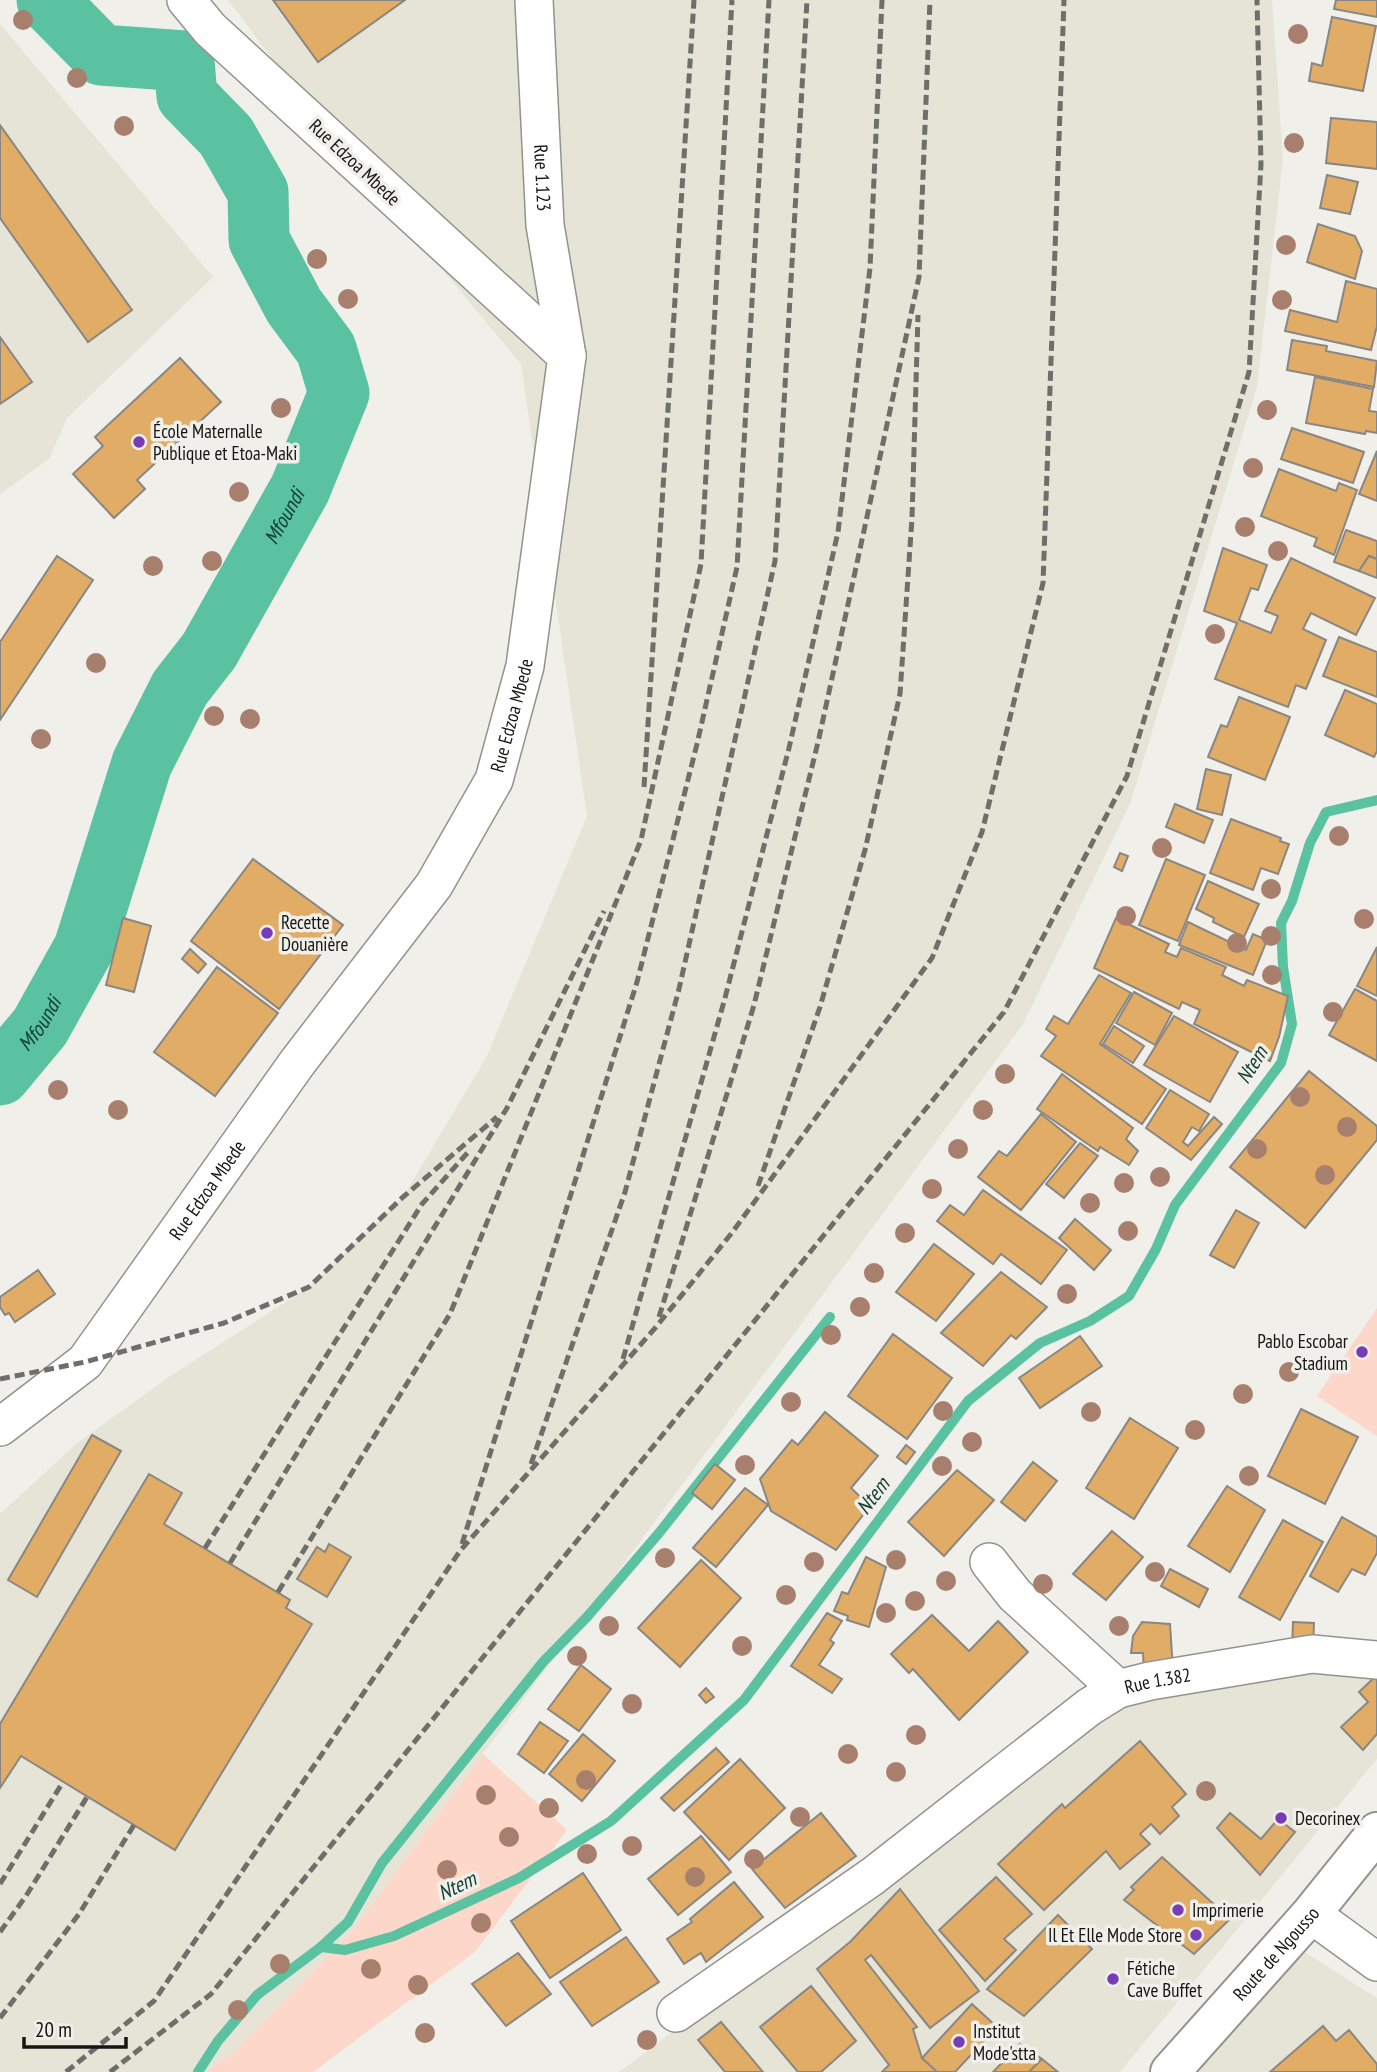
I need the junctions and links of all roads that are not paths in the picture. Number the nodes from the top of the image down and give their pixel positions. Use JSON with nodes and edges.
{"nodes":[{"id":1,"x":186,"y":0,"type":"edge"},
{"id":2,"x":534,"y":0,"type":"edge"},
{"id":3,"x":567,"y":356,"type":"junction"},
{"id":4,"x":2,"y":1423,"type":"edge"},
{"id":5,"x":989,"y":1562,"type":"dead end"},
{"id":6,"x":1377,"y":1660,"type":"edge"},
{"id":7,"x":1118,"y":1689,"type":"junction"},
{"id":8,"x":1377,"y":1832,"type":"edge"},
{"id":9,"x":1311,"y":1914,"type":"junction"},
{"id":10,"x":1377,"y":1962,"type":"edge"},
{"id":11,"x":676,"y":2013,"type":"dead end"},
{"id":12,"x":1170,"y":2072,"type":"edge"}],
"edges":[{"from":1,"to":3,"type":"street","name":"Rue Edzoa Mbede"},
{"from":2,"to":3,"type":"street","name":"Rue 1.123"},
{"from":3,"to":4,"type":"street","name":"Rue Edzoa Mbede"},
{"from":5,"to":7,"type":"street","name":"Rue 1.382"},
{"from":6,"to":7,"type":"street","name":"Rue 1.382"},
{"from":7,"to":11,"type":"street"},
{"from":8,"to":9,"type":"main road","name":"Route de Ngousso"},
{"from":9,"to":10,"type":"street"},
{"from":9,"to":12,"type":"main road","name":"Route de Ngousso"}]}
